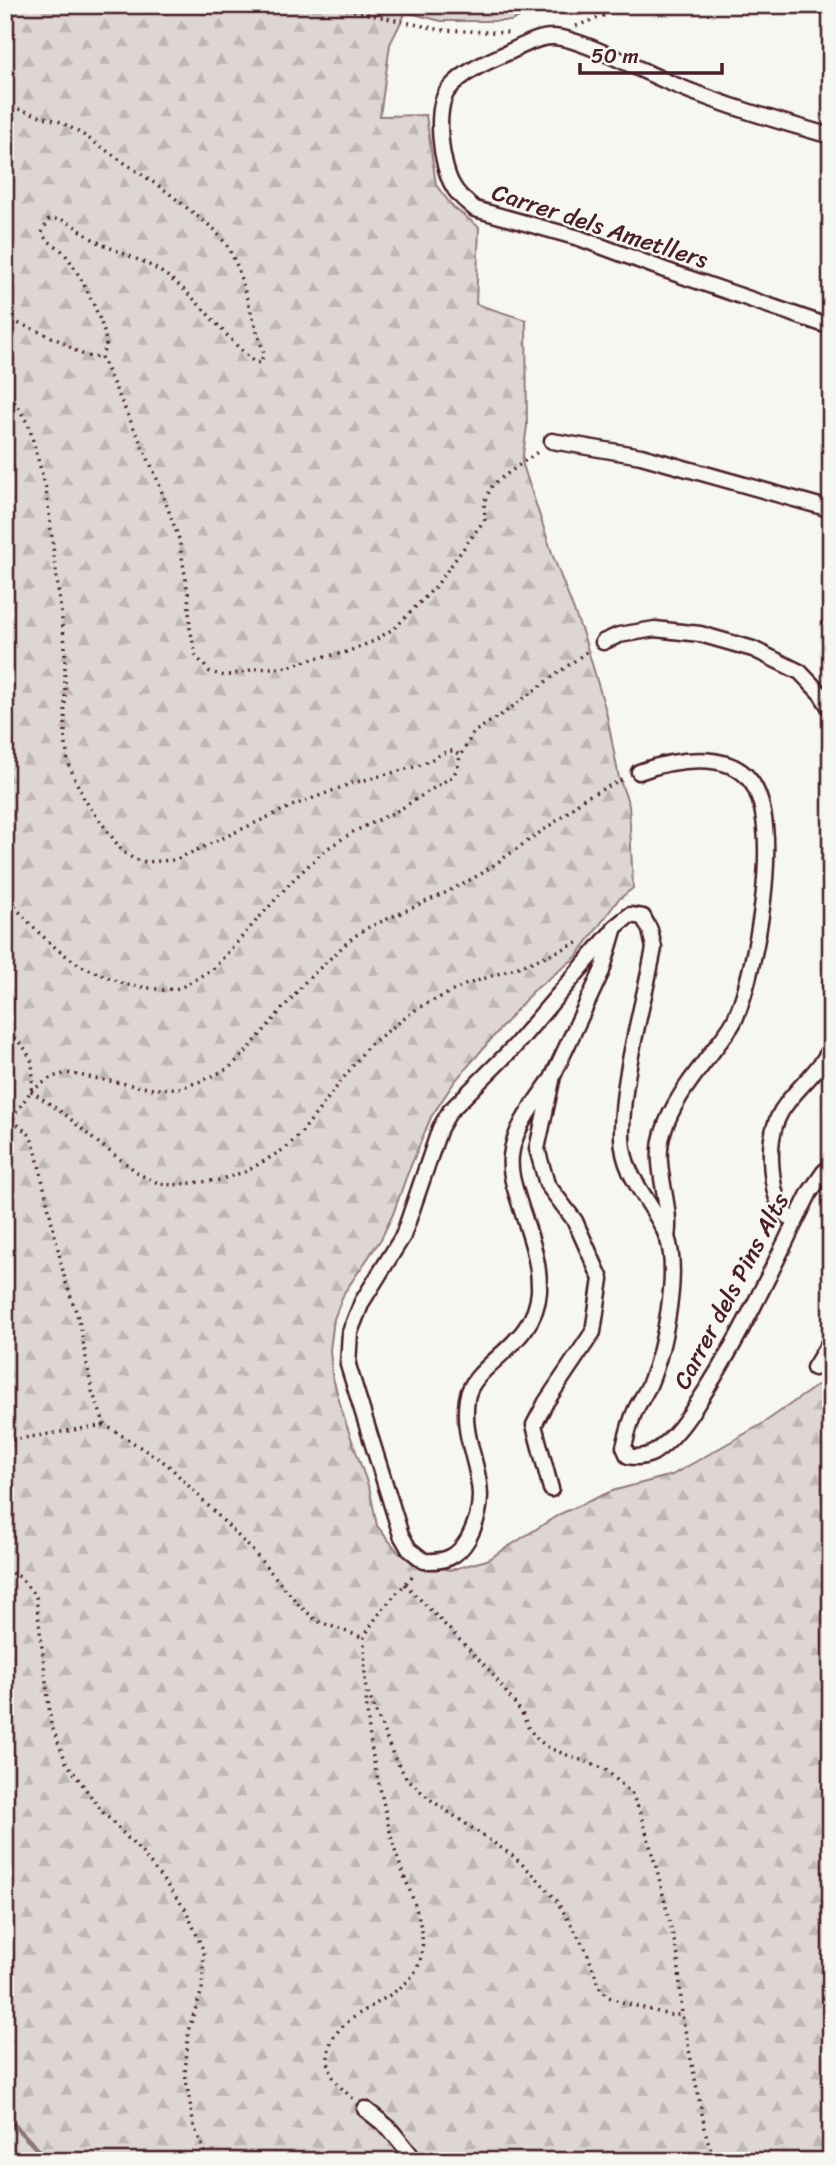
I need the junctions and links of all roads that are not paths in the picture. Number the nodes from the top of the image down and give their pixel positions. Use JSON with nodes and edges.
{"nodes":[{"id":1,"x":831,"y":136,"type":"edge"},
{"id":2,"x":831,"y":327,"type":"edge"},
{"id":3,"x":552,"y":441,"type":"road end"},
{"id":4,"x":831,"y":512,"type":"edge"},
{"id":5,"x":603,"y":642,"type":"road end"},
{"id":6,"x":831,"y":710,"type":"edge"},
{"id":7,"x":639,"y":772,"type":"road end"},
{"id":8,"x":830,"y":860,"type":"edge"},
{"id":9,"x":831,"y":882,"type":"edge"},
{"id":10,"x":615,"y":927,"type":"junction"},
{"id":11,"x":831,"y":1048,"type":"edge"},
{"id":12,"x":553,"y":1076,"type":"junction"},
{"id":13,"x":831,"y":1166,"type":"edge"},
{"id":14,"x":795,"y":1222,"type":"junction"},
{"id":15,"x":667,"y":1238,"type":"junction"},
{"id":16,"x":831,"y":1340,"type":"edge"},
{"id":17,"x":814,"y":1368,"type":"dead end"},
{"id":18,"x":551,"y":1489,"type":"dead end"},
{"id":19,"x":365,"y":2109,"type":"road end"},
{"id":20,"x":416,"y":2161,"type":"edge"}],
"edges":[{"from":1,"to":2,"type":"street","name":"Carrer dels Ametllers"},
{"from":3,"to":4,"type":"street"},
{"from":5,"to":6,"type":"street"},
{"from":7,"to":15,"type":"street"},
{"from":8,"to":9,"type":"street"},
{"from":10,"to":12,"type":"street"},
{"from":10,"to":12,"type":"street"},
{"from":10,"to":15,"type":"street","name":"Carrer dels Pins Alts"},
{"from":11,"to":14,"type":"street"},
{"from":12,"to":18,"type":"street"},
{"from":13,"to":14,"type":"street","name":"Carrer dels Pins Alts"},
{"from":14,"to":15,"type":"street","name":"Carrer dels Pins Alts"},
{"from":16,"to":17,"type":"street"},
{"from":19,"to":20,"type":"street"}]}
